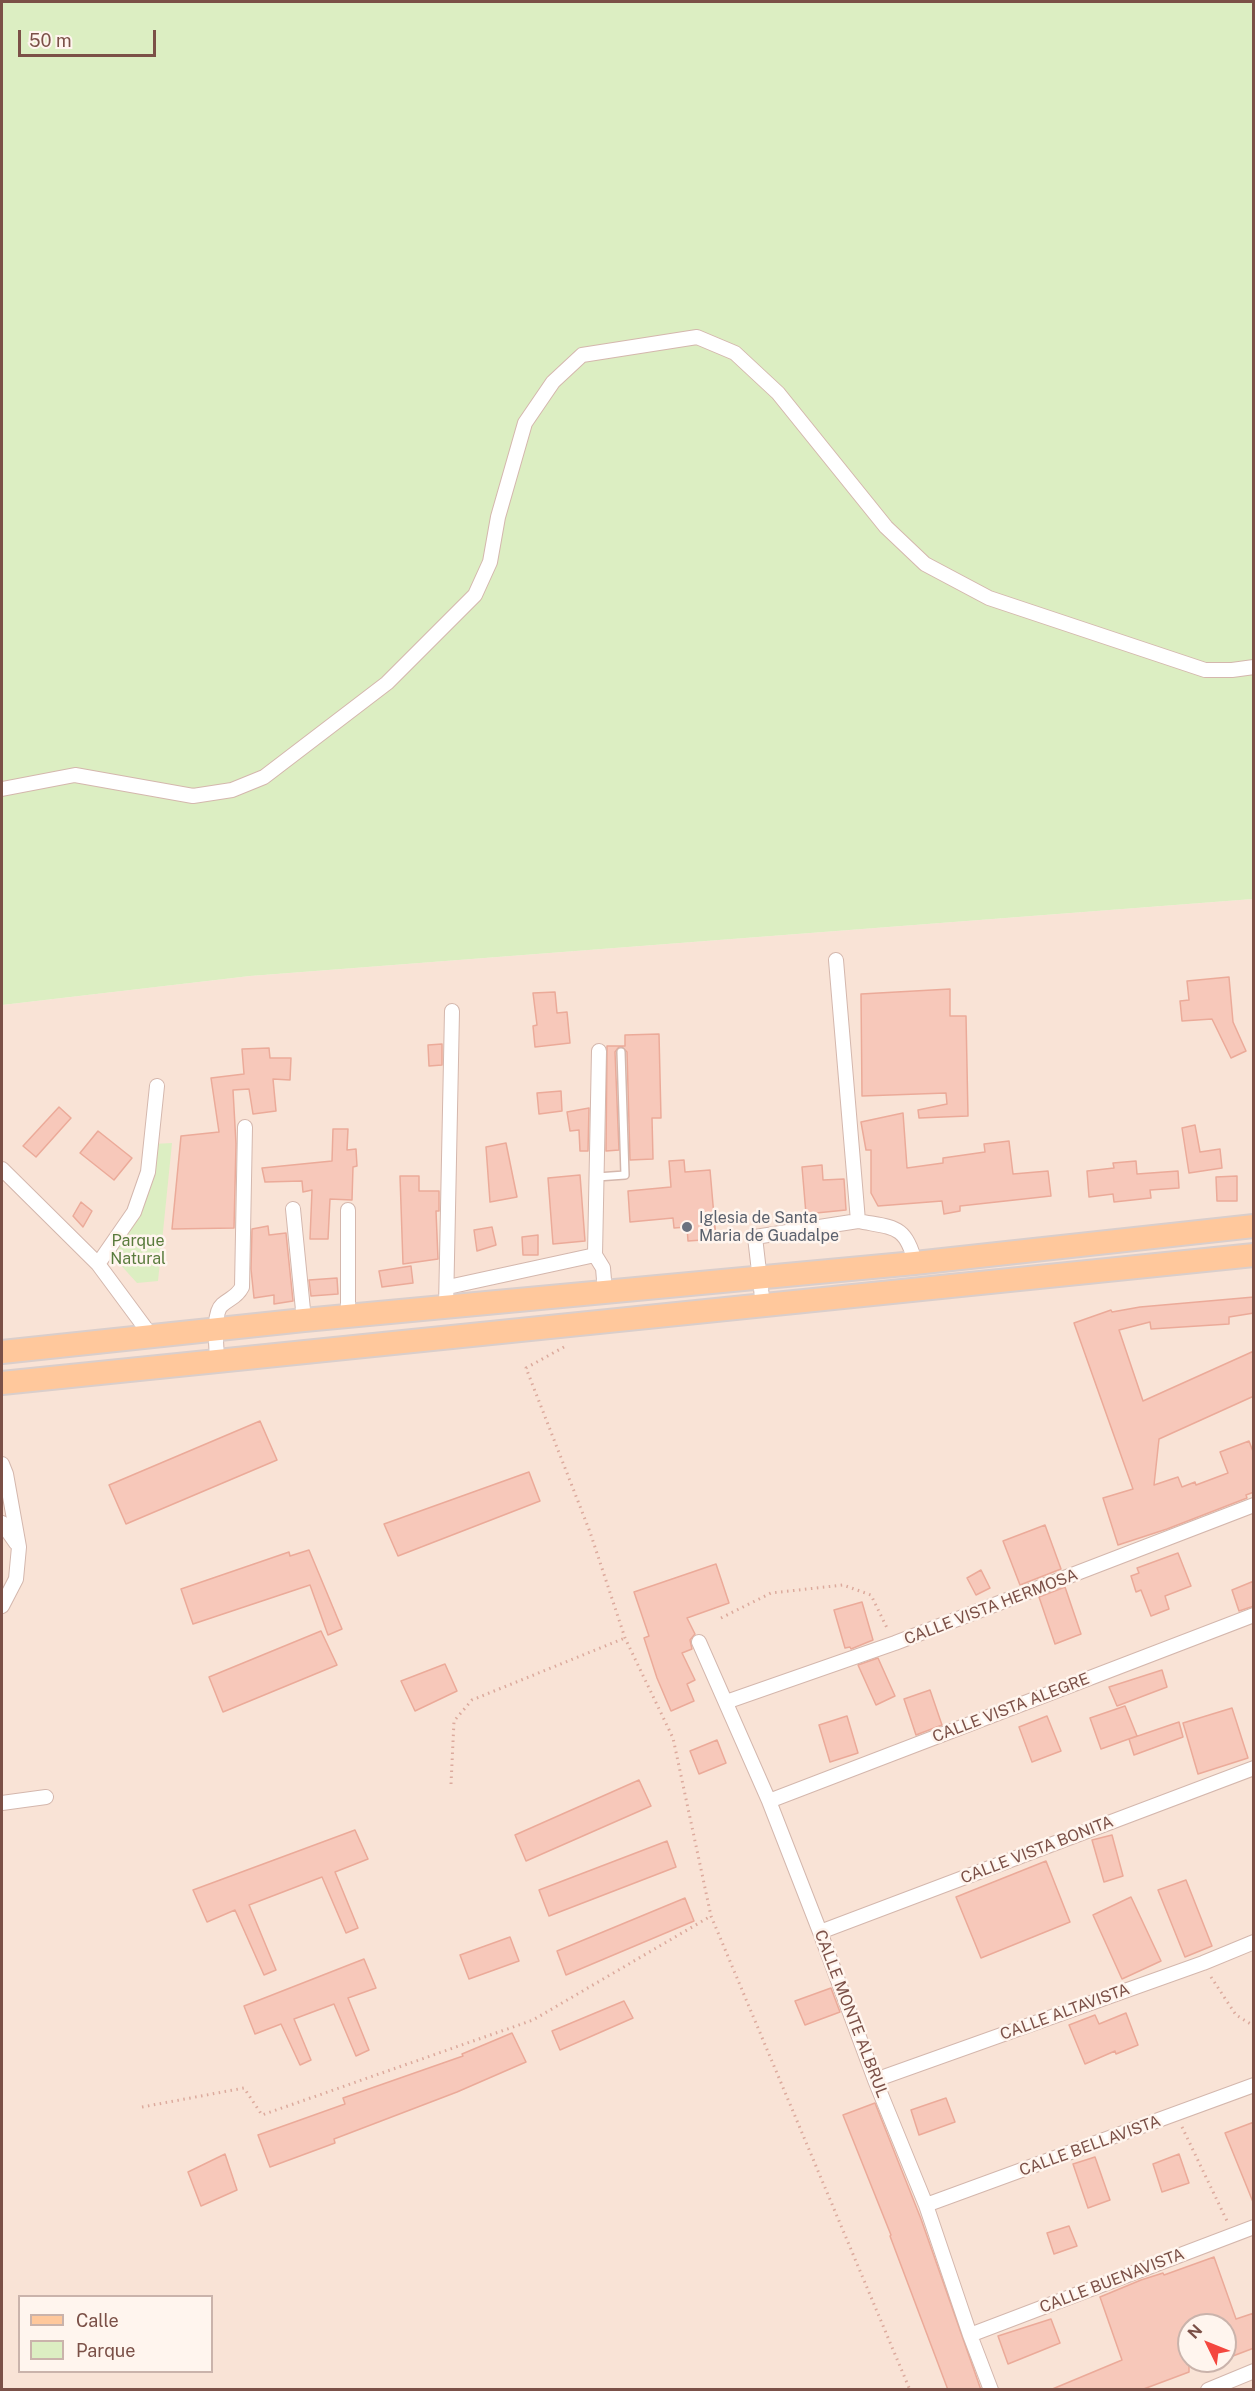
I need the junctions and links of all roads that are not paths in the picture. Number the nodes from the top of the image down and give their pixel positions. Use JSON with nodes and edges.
{"nodes":[{"id":1,"x":1254,"y":667,"type":"edge"},
{"id":2,"x":2,"y":789,"type":"edge"},
{"id":3,"x":836,"y":960,"type":"dead end"},
{"id":4,"x":452,"y":1011,"type":"dead end"},
{"id":5,"x":599,"y":1051,"type":"dead end"},
{"id":6,"x":621,"y":1053,"type":"dead end"},
{"id":7,"x":157,"y":1086,"type":"dead end"},
{"id":8,"x":245,"y":1126,"type":"dead end"},
{"id":9,"x":2,"y":1169,"type":"edge"},
{"id":10,"x":597,"y":1177,"type":"junction"},
{"id":11,"x":293,"y":1209,"type":"dead end"},
{"id":12,"x":348,"y":1210,"type":"dead end"},
{"id":13,"x":858,"y":1221,"type":"junction"},
{"id":14,"x":1254,"y":1226,"type":"edge"},
{"id":15,"x":595,"y":1255,"type":"junction"},
{"id":16,"x":1254,"y":1255,"type":"edge"},
{"id":17,"x":915,"y":1263,"type":"junction"},
{"id":18,"x":99,"y":1264,"type":"junction"},
{"id":19,"x":761,"y":1277,"type":"junction"},
{"id":20,"x":605,"y":1292,"type":"junction"},
{"id":21,"x":447,"y":1297,"type":"junction"},
{"id":22,"x":763,"y":1306,"type":"junction"},
{"id":23,"x":348,"y":1316,"type":"junction"},
{"id":24,"x":304,"y":1320,"type":"junction"},
{"id":25,"x":216,"y":1330,"type":"junction"},
{"id":26,"x":152,"y":1337,"type":"junction"},
{"id":27,"x":2,"y":1352,"type":"edge"},
{"id":28,"x":217,"y":1361,"type":"junction"},
{"id":29,"x":2,"y":1383,"type":"edge"},
{"id":30,"x":2,"y":1464,"type":"edge"},
{"id":31,"x":1254,"y":1505,"type":"edge"},
{"id":32,"x":2,"y":1523,"type":"edge"},
{"id":33,"x":19,"y":1547,"type":"junction"},
{"id":34,"x":2,"y":1606,"type":"edge"},
{"id":35,"x":1254,"y":1615,"type":"edge"},
{"id":36,"x":699,"y":1642,"type":"dead end"},
{"id":37,"x":726,"y":1702,"type":"junction"},
{"id":38,"x":1254,"y":1768,"type":"edge"},
{"id":39,"x":46,"y":1797,"type":"dead end"},
{"id":40,"x":769,"y":1801,"type":"junction"},
{"id":41,"x":2,"y":1803,"type":"edge"},
{"id":42,"x":820,"y":1932,"type":"junction"},
{"id":43,"x":1254,"y":1942,"type":"edge"},
{"id":44,"x":875,"y":2080,"type":"junction"},
{"id":45,"x":1254,"y":2085,"type":"edge"},
{"id":46,"x":926,"y":2205,"type":"junction"},
{"id":47,"x":1254,"y":2227,"type":"edge"},
{"id":48,"x":970,"y":2335,"type":"junction"},
{"id":49,"x":1254,"y":2371,"type":"edge"},
{"id":50,"x":991,"y":2390,"type":"edge"},
{"id":51,"x":1208,"y":2390,"type":"edge"}],
"edges":[{"from":1,"to":2,"type":"street"},
{"from":3,"to":13,"type":"street"},
{"from":4,"to":21,"type":"street"},
{"from":5,"to":10,"type":"street"},
{"from":6,"to":10,"type":"lane"},
{"from":7,"to":18,"type":"street"},
{"from":8,"to":25,"type":"street"},
{"from":9,"to":18,"type":"street"},
{"from":10,"to":15,"type":"street"},
{"from":11,"to":24,"type":"street"},
{"from":12,"to":23,"type":"street"},
{"from":13,"to":17,"type":"street"},
{"from":13,"to":19,"type":"street"},
{"from":14,"to":17,"type":"main road"},
{"from":15,"to":20,"type":"street"},
{"from":15,"to":21,"type":"street"},
{"from":16,"to":22,"type":"main road"},
{"from":17,"to":19,"type":"main road"},
{"from":18,"to":26,"type":"street"},
{"from":19,"to":20,"type":"main road"},
{"from":19,"to":22,"type":"street"},
{"from":20,"to":21,"type":"main road"},
{"from":21,"to":23,"type":"main road"},
{"from":22,"to":28,"type":"main road"},
{"from":23,"to":24,"type":"main road"},
{"from":24,"to":25,"type":"main road"},
{"from":25,"to":26,"type":"main road"},
{"from":25,"to":28,"type":"street"},
{"from":26,"to":27,"type":"main road"},
{"from":28,"to":29,"type":"main road"},
{"from":30,"to":33,"type":"street"},
{"from":31,"to":37,"type":"street","name":"CALLE VISTA HERMOSA"},
{"from":32,"to":33,"type":"street"},
{"from":33,"to":34,"type":"street"},
{"from":35,"to":40,"type":"street","name":"CALLE VISTA ALEGRE"},
{"from":36,"to":37,"type":"street","name":"CALLE MONTE ALBRUL"},
{"from":37,"to":40,"type":"street","name":"CALLE MONTE ALBRUL"},
{"from":38,"to":42,"type":"street","name":"CALLE VISTA BONITA"},
{"from":39,"to":41,"type":"street"},
{"from":40,"to":42,"type":"street","name":"CALLE MONTE ALBRUL"},
{"from":42,"to":44,"type":"street","name":"CALLE MONTE ALBRUL"},
{"from":43,"to":44,"type":"street","name":"CALLE ALTAVISTA"},
{"from":44,"to":46,"type":"street","name":"CALLE MONTE ALBRUL"},
{"from":45,"to":46,"type":"street","name":"CALLE BELLAVISTA"},
{"from":46,"to":48,"type":"street","name":"CALLE MONTE ALBRUL"},
{"from":47,"to":48,"type":"street","name":"CALLE BUENAVISTA"},
{"from":48,"to":50,"type":"street","name":"CALLE MONTE ALBRUL"},
{"from":49,"to":51,"type":"street"}]}
